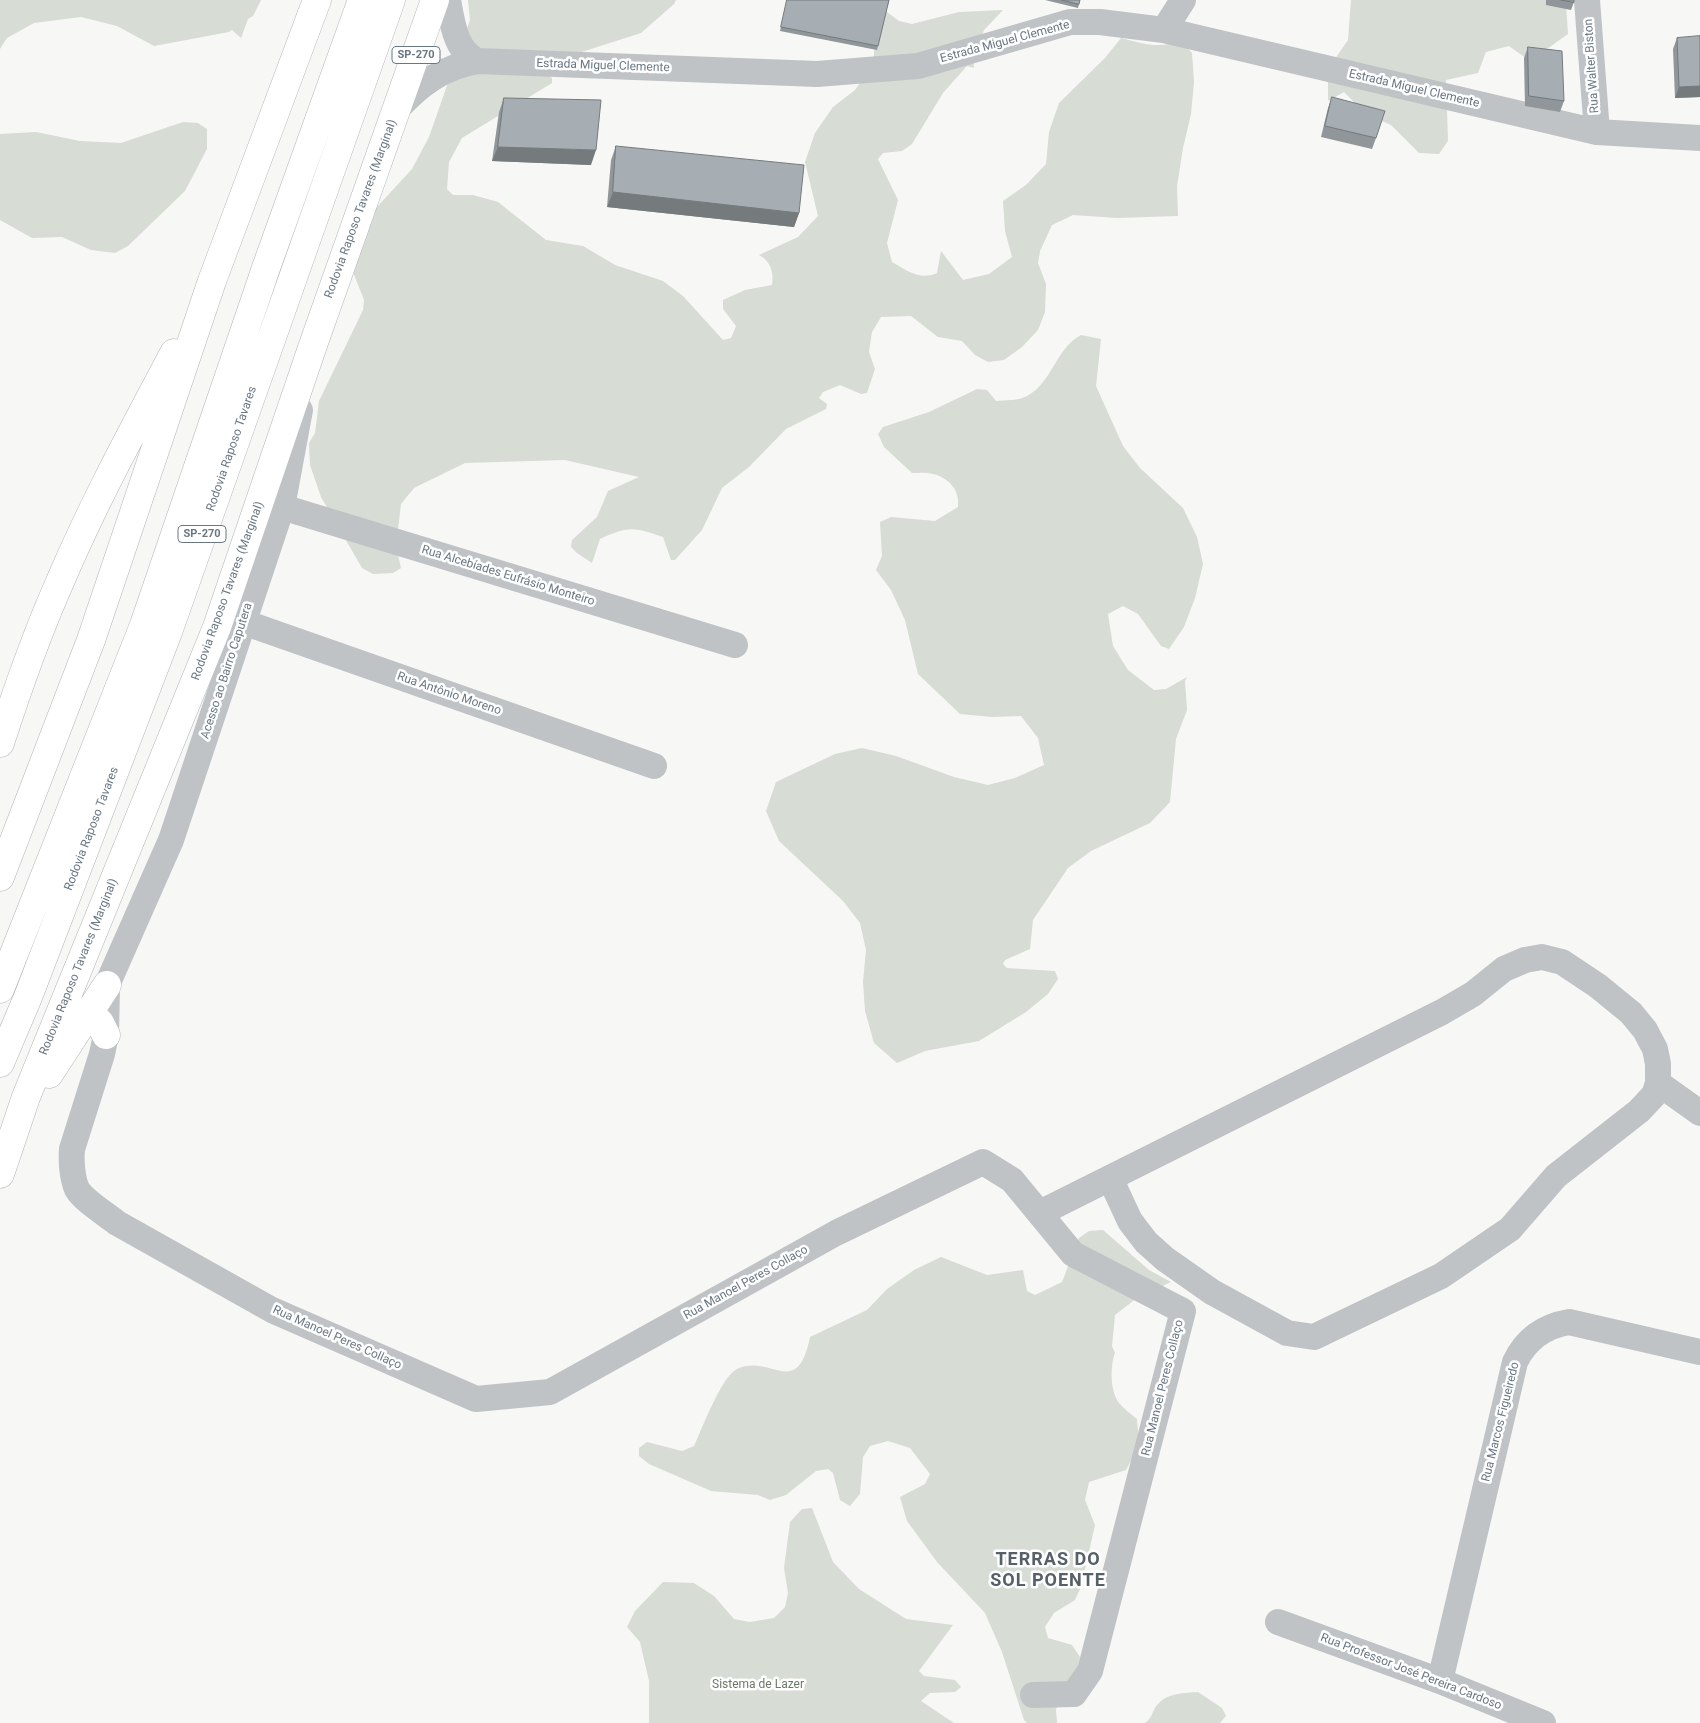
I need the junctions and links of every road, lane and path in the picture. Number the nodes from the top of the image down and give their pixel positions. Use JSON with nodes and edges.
{"nodes":[{"id":1,"x":317,"y":0,"type":"edge"},
{"id":2,"x":362,"y":0,"type":"edge"},
{"id":3,"x":391,"y":0,"type":"edge"},
{"id":4,"x":435,"y":0,"type":"edge"},
{"id":5,"x":448,"y":0,"type":"edge"},
{"id":6,"x":1183,"y":0,"type":"edge"},
{"id":7,"x":1587,"y":0,"type":"edge"},
{"id":8,"x":1164,"y":30,"type":"junction"},
{"id":9,"x":478,"y":60,"type":"junction"},
{"id":10,"x":397,"y":109,"type":"junction"},
{"id":11,"x":1598,"y":132,"type":"junction"},
{"id":12,"x":1700,"y":138,"type":"edge"},
{"id":13,"x":212,"y":281,"type":"junction"},
{"id":14,"x":312,"y":348,"type":"junction"},
{"id":15,"x":282,"y":507,"type":"junction"},
{"id":16,"x":243,"y":622,"type":"junction"},
{"id":17,"x":735,"y":645,"type":"dead end"},
{"id":18,"x":0,"y":743,"type":"edge"},
{"id":19,"x":654,"y":766,"type":"dead end"},
{"id":20,"x":0,"y":877,"type":"edge"},
{"id":21,"x":107,"y":985,"type":"joint"},
{"id":22,"x":0,"y":989,"type":"edge"},
{"id":23,"x":95,"y":1028,"type":"junction"},
{"id":24,"x":0,"y":1064,"type":"edge"},
{"id":25,"x":1658,"y":1083,"type":"junction"},
{"id":26,"x":1700,"y":1112,"type":"edge"},
{"id":27,"x":19,"y":1119,"type":"junction"},
{"id":28,"x":0,"y":1174,"type":"edge"},
{"id":29,"x":1110,"y":1178,"type":"junction"},
{"id":30,"x":1040,"y":1213,"type":"junction"},
{"id":31,"x":1700,"y":1352,"type":"edge"},
{"id":32,"x":1278,"y":1622,"type":"dead end"},
{"id":33,"x":1440,"y":1681,"type":"junction"},
{"id":34,"x":1033,"y":1695,"type":"dead end"},
{"id":35,"x":1543,"y":1723,"type":"edge"}],
"edges":[{"from":1,"to":13,"type":"highway"},
{"from":2,"to":22,"type":"highway","number":"SP-270"},
{"from":3,"to":24,"type":"highway","name":"Rodovia Raposo Tavares","number":"SP-270"},
{"from":4,"to":10,"type":"highway","name":"Rodovia Raposo Tavares (Marginal)","number":"SP-270"},
{"from":5,"to":9,"type":"street"},
{"from":6,"to":8,"type":"street"},
{"from":7,"to":11,"type":"street","name":"Rua Walter Biston"},
{"from":8,"to":9,"type":"street","name":"Estrada Miguel Clemente"},
{"from":8,"to":11,"type":"street","name":"Estrada Miguel Clemente"},
{"from":9,"to":10,"type":"street","name":"Estrada Miguel Clemente"},
{"from":10,"to":14,"type":"highway","name":"Rodovia Raposo Tavares (Marginal)","number":"SP-270"},
{"from":11,"to":12,"type":"street","name":"Estrada Miguel Clemente"},
{"from":13,"to":18,"type":"highway"},
{"from":13,"to":20,"type":"highway"},
{"from":14,"to":15,"type":"street","name":"Acesso ao Bairro Caputera"},
{"from":14,"to":27,"type":"highway","name":"Rodovia Raposo Tavares (Marginal)","number":"SP-270"},
{"from":15,"to":16,"type":"street","name":"Acesso ao Bairro Caputera"},
{"from":15,"to":17,"type":"street","name":"Rua Alcebíades Eufrásio Monteiro"},
{"from":16,"to":19,"type":"street","name":"Rua Antônio Moreno"},
{"from":16,"to":21,"type":"street","name":"Acesso ao Bairro Caputera"},
{"from":21,"to":23,"type":"highway"},
{"from":23,"to":27,"type":"highway"},
{"from":23,"to":30,"type":"street","name":"Rua Manoel Peres Collaço"},
{"from":25,"to":26,"type":"street"},
{"from":25,"to":29,"type":"street"},
{"from":25,"to":29,"type":"street"},
{"from":27,"to":28,"type":"highway","name":"Rodovia Raposo Tavares (Marginal)","number":"SP-270"},
{"from":29,"to":30,"type":"street"},
{"from":30,"to":34,"type":"street","name":"Rua Manoel Peres Collaço"},
{"from":31,"to":33,"type":"street","name":"Rua Marcos Figueiredo"},
{"from":32,"to":33,"type":"street","name":"Rua Professor José Pereira Cardoso"},
{"from":33,"to":35,"type":"street","name":"Rua Professor José Pereira Cardoso"}]}
